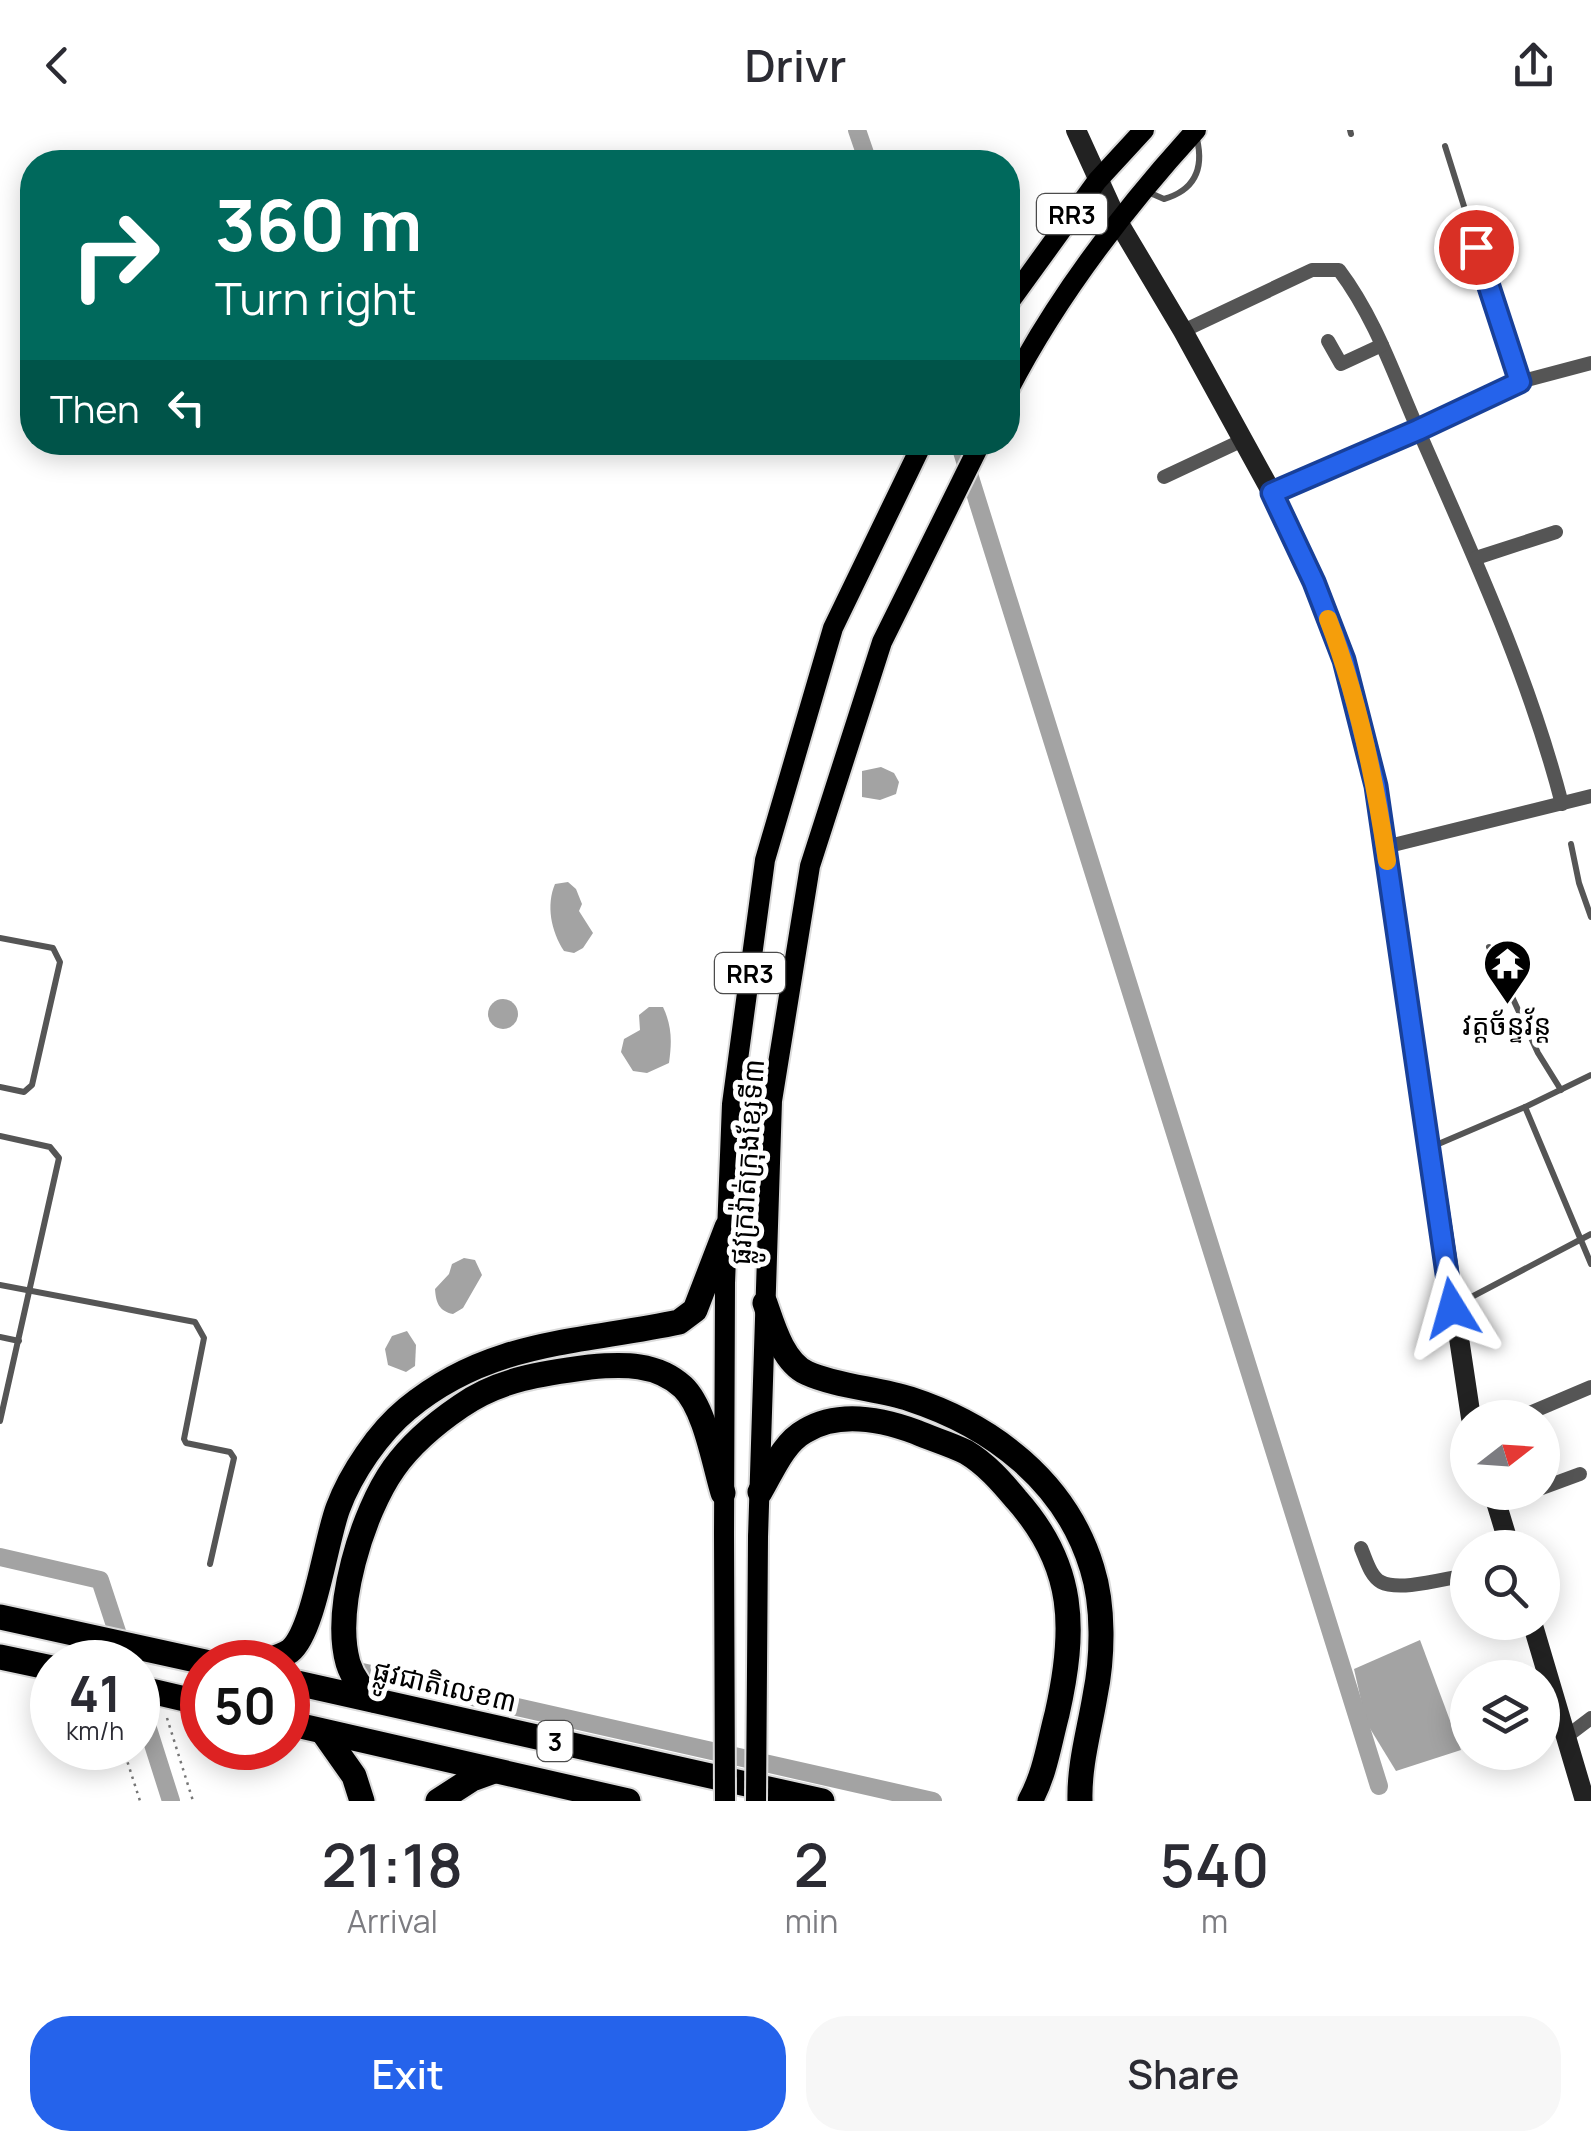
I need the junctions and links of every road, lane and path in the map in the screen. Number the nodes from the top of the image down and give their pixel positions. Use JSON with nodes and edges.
{"nodes":[{"id":1,"x":1076,"y":130,"type":"edge"},
{"id":2,"x":1144,"y":130,"type":"edge"},
{"id":3,"x":1195,"y":131,"type":"edge"},
{"id":4,"x":1444,"y":146,"type":"dead end"},
{"id":5,"x":1097,"y":180,"type":"junction"},
{"id":6,"x":1142,"y":189,"type":"junction"},
{"id":7,"x":1117,"y":220,"type":"junction"},
{"id":8,"x":1020,"y":287,"type":"edge"},
{"id":9,"x":1183,"y":330,"type":"junction"},
{"id":10,"x":1328,"y":342,"type":"dead end"},
{"id":11,"x":1382,"y":345,"type":"junction"},
{"id":12,"x":1591,"y":363,"type":"edge"},
{"id":13,"x":1020,"y":367,"type":"edge"},
{"id":14,"x":1520,"y":382,"type":"junction"},
{"id":15,"x":1418,"y":430,"type":"junction"},
{"id":16,"x":1243,"y":440,"type":"junction"},
{"id":17,"x":917,"y":455,"type":"edge"},
{"id":18,"x":971,"y":460,"type":"edge"},
{"id":19,"x":1164,"y":478,"type":"dead end"},
{"id":20,"x":1272,"y":493,"type":"junction"},
{"id":21,"x":1556,"y":532,"type":"dead end"},
{"id":22,"x":1476,"y":558,"type":"junction"},
{"id":23,"x":1591,"y":796,"type":"edge"},
{"id":24,"x":1562,"y":804,"type":"junction"},
{"id":25,"x":1571,"y":844,"type":"dead end"},
{"id":26,"x":1385,"y":848,"type":"junction"},
{"id":27,"x":1591,"y":916,"type":"edge"},
{"id":28,"x":0,"y":938,"type":"edge"},
{"id":29,"x":1489,"y":947,"type":"dead end"},
{"id":30,"x":1591,"y":1074,"type":"edge"},
{"id":31,"x":0,"y":1087,"type":"edge"},
{"id":32,"x":1561,"y":1090,"type":"junction"},
{"id":33,"x":1525,"y":1107,"type":"junction"},
{"id":34,"x":0,"y":1136,"type":"edge"},
{"id":35,"x":1430,"y":1147,"type":"junction"},
{"id":36,"x":727,"y":1227,"type":"junction"},
{"id":37,"x":1591,"y":1234,"type":"edge"},
{"id":38,"x":1580,"y":1239,"type":"junction"},
{"id":39,"x":1591,"y":1264,"type":"edge"},
{"id":40,"x":0,"y":1284,"type":"edge"},
{"id":41,"x":30,"y":1291,"type":"junction"},
{"id":42,"x":765,"y":1303,"type":"junction"},
{"id":43,"x":1452,"y":1308,"type":"junction"},
{"id":44,"x":0,"y":1337,"type":"edge"},
{"id":45,"x":19,"y":1341,"type":"junction"},
{"id":46,"x":1591,"y":1388,"type":"edge"},
{"id":47,"x":1468,"y":1400,"type":"edge"},
{"id":48,"x":1560,"y":1401,"type":"edge"},
{"id":49,"x":0,"y":1421,"type":"edge"},
{"id":50,"x":1580,"y":1474,"type":"dead end"},
{"id":51,"x":1560,"y":1481,"type":"edge"},
{"id":52,"x":723,"y":1492,"type":"junction"},
{"id":53,"x":760,"y":1492,"type":"junction"},
{"id":54,"x":1362,"y":1548,"type":"dead end"},
{"id":55,"x":210,"y":1564,"type":"dead end"},
{"id":56,"x":1450,"y":1578,"type":"edge"},
{"id":57,"x":0,"y":1618,"type":"edge"},
{"id":58,"x":299,"y":1640,"type":"edge"},
{"id":59,"x":1537,"y":1640,"type":"edge"},
{"id":60,"x":0,"y":1657,"type":"edge"},
{"id":61,"x":180,"y":1657,"type":"edge"},
{"id":62,"x":30,"y":1663,"type":"edge"},
{"id":63,"x":310,"y":1685,"type":"edge"},
{"id":64,"x":374,"y":1700,"type":"junction"},
{"id":65,"x":1591,"y":1718,"type":"edge"},
{"id":66,"x":160,"y":1719,"type":"edge"},
{"id":67,"x":310,"y":1729,"type":"edge"},
{"id":68,"x":323,"y":1732,"type":"junction"},
{"id":69,"x":1566,"y":1737,"type":"junction"},
{"id":70,"x":131,"y":1770,"type":"edge"},
{"id":71,"x":494,"y":1771,"type":"junction"},
{"id":72,"x":140,"y":1801,"type":"edge"},
{"id":73,"x":194,"y":1801,"type":"edge"},
{"id":74,"x":362,"y":1801,"type":"edge"},
{"id":75,"x":438,"y":1801,"type":"edge"},
{"id":76,"x":628,"y":1801,"type":"edge"},
{"id":77,"x":725,"y":1801,"type":"edge"},
{"id":78,"x":756,"y":1801,"type":"edge"},
{"id":79,"x":822,"y":1801,"type":"edge"},
{"id":80,"x":1030,"y":1801,"type":"edge"},
{"id":81,"x":1080,"y":1801,"type":"edge"},
{"id":82,"x":1585,"y":1801,"type":"edge"}],
"edges":[{"from":1,"to":5,"type":"main road"},
{"from":2,"to":5,"type":"main road","number":"RR3"},
{"from":3,"to":6,"type":"main road","number":"RR3"},
{"from":3,"to":6,"type":"lane"},
{"from":4,"to":14,"type":"lane"},
{"from":5,"to":7,"type":"main road"},
{"from":5,"to":8,"type":"main road","number":"RR3"},
{"from":6,"to":7,"type":"main road","number":"RR3"},
{"from":7,"to":9,"type":"main road"},
{"from":7,"to":13,"type":"main road","number":"RR3"},
{"from":9,"to":11,"type":"street"},
{"from":9,"to":16,"type":"main road"},
{"from":10,"to":11,"type":"street"},
{"from":11,"to":15,"type":"street"},
{"from":12,"to":14,"type":"street"},
{"from":14,"to":15,"type":"street"},
{"from":15,"to":20,"type":"street"},
{"from":15,"to":22,"type":"street"},
{"from":16,"to":19,"type":"street"},
{"from":16,"to":20,"type":"main road"},
{"from":17,"to":36,"type":"main road","name":"ផ្លូវក្រវ៉ាត់ក្រុងខ្សែទី៣","number":"RR3"},
{"from":18,"to":42,"type":"main road","name":"ផ្លូវក្រវ៉ាត់ក្រុងខ្សែទី៣","number":"RR3"},
{"from":20,"to":26,"type":"main road"},
{"from":21,"to":22,"type":"street"},
{"from":22,"to":24,"type":"street"},
{"from":23,"to":24,"type":"street"},
{"from":24,"to":26,"type":"street"},
{"from":25,"to":27,"type":"lane"},
{"from":26,"to":35,"type":"main road"},
{"from":28,"to":31,"type":"lane"},
{"from":29,"to":32,"type":"lane"},
{"from":30,"to":32,"type":"lane"},
{"from":32,"to":33,"type":"lane"},
{"from":33,"to":35,"type":"lane"},
{"from":33,"to":38,"type":"lane"},
{"from":34,"to":41,"type":"lane"},
{"from":35,"to":43,"type":"main road"},
{"from":36,"to":52,"type":"main road","name":"ផ្លូវក្រវ៉ាត់ក្រុងខ្សែទី៣","number":"RR3"},
{"from":36,"to":58,"type":"highway"},
{"from":37,"to":38,"type":"lane"},
{"from":38,"to":39,"type":"lane"},
{"from":38,"to":43,"type":"lane"},
{"from":40,"to":41,"type":"lane"},
{"from":41,"to":45,"type":"lane"},
{"from":41,"to":55,"type":"lane"},
{"from":42,"to":53,"type":"main road","name":"ផ្លូវក្រវ៉ាត់ក្រុងខ្សែទី៣","number":"RR3"},
{"from":42,"to":81,"type":"highway"},
{"from":43,"to":47,"type":"main road"},
{"from":44,"to":45,"type":"lane"},
{"from":45,"to":49,"type":"lane"},
{"from":46,"to":48,"type":"street"},
{"from":50,"to":51,"type":"street"},
{"from":52,"to":64,"type":"highway"},
{"from":52,"to":77,"type":"main road","name":"ផ្លូវក្រវ៉ាត់ក្រុងខ្សែទី៣","number":"RR3","bridge":true},
{"from":53,"to":78,"type":"main road","name":"ផ្លូវក្រវ៉ាត់ក្រុងខ្សែទី៣","number":"RR3","bridge":true},
{"from":53,"to":80,"type":"highway"},
{"from":54,"to":56,"type":"street"},
{"from":57,"to":61,"type":"highway"},
{"from":59,"to":69,"type":"main road"},
{"from":60,"to":62,"type":"highway"},
{"from":63,"to":64,"type":"highway","name":"ផ្លូវជាតិលេខ៣","number":"3"},
{"from":64,"to":79,"type":"highway","name":"ផ្លូវជាតិលេខ៣","number":"3"},
{"from":65,"to":69,"type":"street"},
{"from":66,"to":73,"type":"path"},
{"from":67,"to":68,"type":"highway","number":"3"},
{"from":68,"to":71,"type":"highway","number":"3"},
{"from":68,"to":74,"type":"highway"},
{"from":69,"to":82,"type":"main road"},
{"from":70,"to":72,"type":"path"},
{"from":71,"to":75,"type":"highway"},
{"from":71,"to":76,"type":"highway","number":"3"}]}
